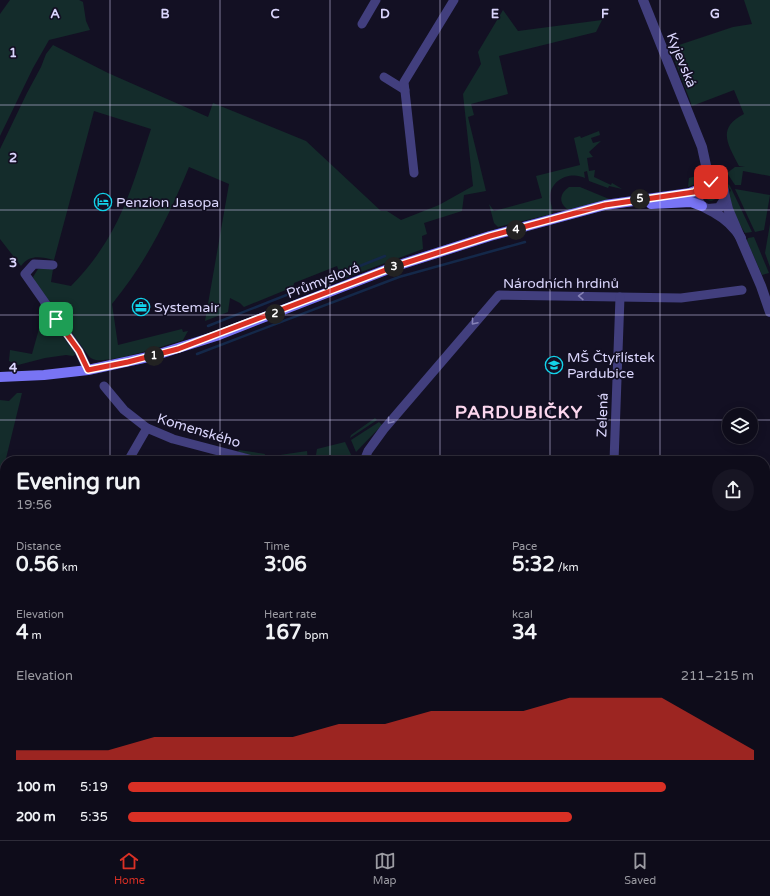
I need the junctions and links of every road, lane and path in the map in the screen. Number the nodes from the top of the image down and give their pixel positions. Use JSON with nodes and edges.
{"nodes":[{"id":1,"x":376,"y":0,"type":"edge"},
{"id":2,"x":454,"y":0,"type":"edge"},
{"id":3,"x":643,"y":0,"type":"edge"},
{"id":4,"x":362,"y":24,"type":"dead end"},
{"id":5,"x":384,"y":77,"type":"dead end"},
{"id":6,"x":405,"y":90,"type":"junction"},
{"id":7,"x":696,"y":131,"type":"junction"},
{"id":8,"x":414,"y":173,"type":"dead end"},
{"id":9,"x":721,"y":186,"type":"junction"},
{"id":10,"x":702,"y":187,"type":"junction"},
{"id":11,"x":725,"y":196,"type":"junction"},
{"id":12,"x":705,"y":208,"type":"junction"},
{"id":13,"x":560,"y":218,"type":"junction"},
{"id":14,"x":741,"y":238,"type":"junction"},
{"id":15,"x":53,"y":266,"type":"dead end"},
{"id":16,"x":742,"y":290,"type":"dead end"},
{"id":17,"x":620,"y":297,"type":"junction"},
{"id":18,"x":770,"y":312,"type":"edge"},
{"id":19,"x":88,"y":370,"type":"junction"},
{"id":20,"x":0,"y":377,"type":"edge"},
{"id":21,"x":104,"y":386,"type":"dead end"},
{"id":22,"x":146,"y":428,"type":"junction"},
{"id":23,"x":131,"y":456,"type":"edge"},
{"id":24,"x":237,"y":456,"type":"edge"},
{"id":25,"x":367,"y":456,"type":"edge"},
{"id":26,"x":614,"y":456,"type":"edge"}],
"edges":[{"from":1,"to":4,"type":"street"},
{"from":2,"to":6,"type":"street"},
{"from":3,"to":7,"type":"street","name":"Kyjevská"},
{"from":5,"to":6,"type":"street"},
{"from":6,"to":8,"type":"street"},
{"from":7,"to":9,"type":"street","name":"Kyjevská"},
{"from":7,"to":10,"type":"street","name":"Kyjevská"},
{"from":9,"to":10,"type":"street"},
{"from":9,"to":11,"type":"street"},
{"from":10,"to":12,"type":"street"},
{"from":10,"to":13,"type":"main road","name":"Průmyslová"},
{"from":11,"to":12,"type":"street"},
{"from":11,"to":14,"type":"street"},
{"from":12,"to":13,"type":"main road","name":"Průmyslová"},
{"from":12,"to":14,"type":"street"},
{"from":13,"to":19,"type":"main road","name":"Průmyslová"},
{"from":14,"to":18,"type":"street"},
{"from":15,"to":19,"type":"street"},
{"from":16,"to":17,"type":"street","name":"Národních hrdinů"},
{"from":17,"to":25,"type":"street","name":"Národních hrdinů","one_way":true},
{"from":17,"to":26,"type":"street","name":"Zelená"},
{"from":19,"to":20,"type":"main road","name":"Průmyslová"},
{"from":21,"to":22,"type":"street","name":"Komenského"},
{"from":22,"to":23,"type":"street"},
{"from":22,"to":24,"type":"street","name":"Komenského"}]}
